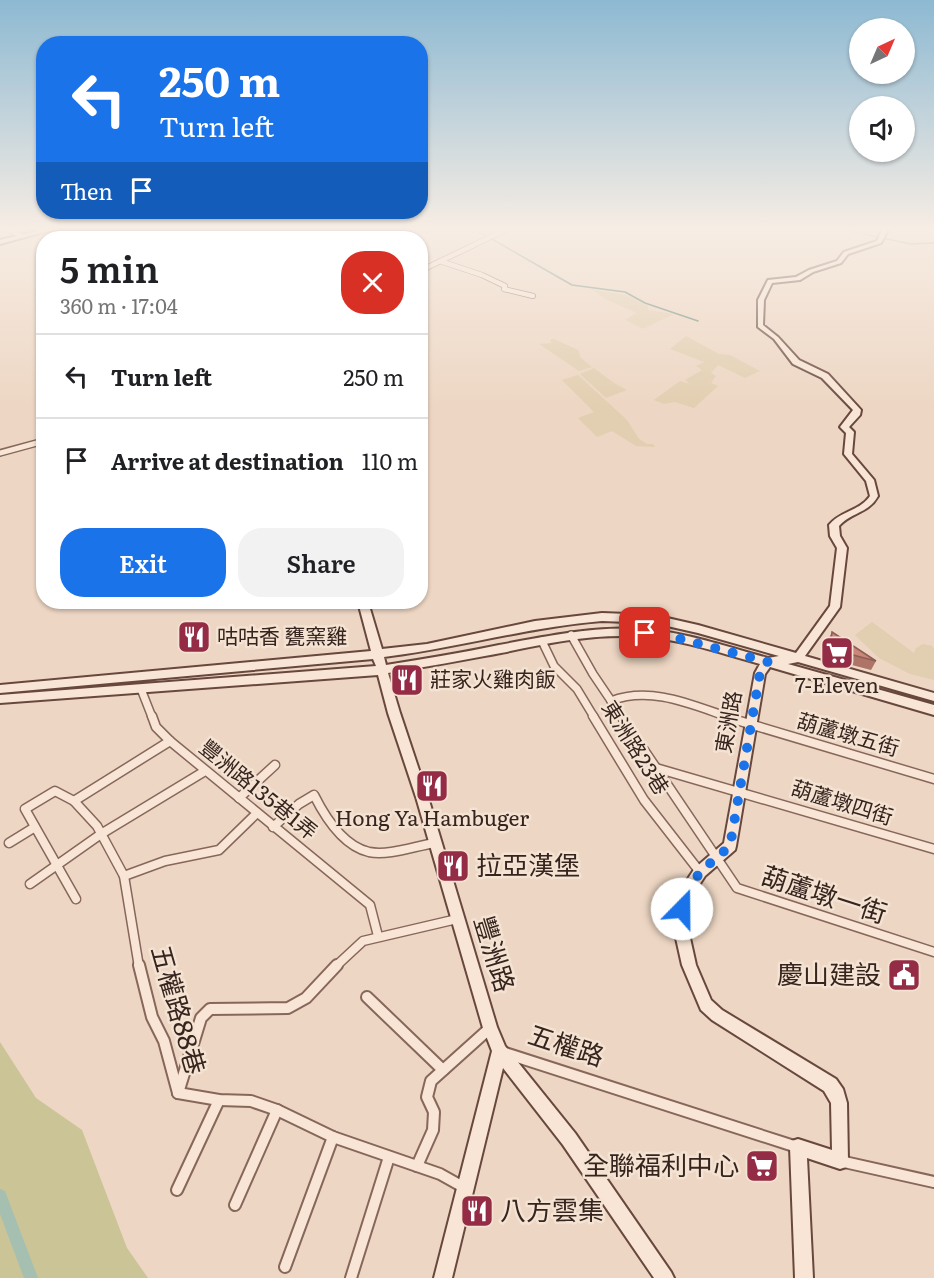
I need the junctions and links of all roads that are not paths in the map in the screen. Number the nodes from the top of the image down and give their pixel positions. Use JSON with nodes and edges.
{"nodes":[{"id":1,"x":507,"y":290,"type":"edge"},
{"id":2,"x":766,"y":290,"type":"edge"},
{"id":3,"x":533,"y":296,"type":"dead end"},
{"id":4,"x":36,"y":443,"type":"edge"},
{"id":5,"x":0,"y":453,"type":"edge"},
{"id":6,"x":365,"y":609,"type":"edge"},
{"id":7,"x":571,"y":635,"type":"junction"},
{"id":8,"x":542,"y":641,"type":"junction"},
{"id":9,"x":378,"y":654,"type":"junction"},
{"id":10,"x":798,"y":658,"type":"junction"},
{"id":11,"x":768,"y":662,"type":"junction"},
{"id":12,"x":383,"y":670,"type":"junction"},
{"id":13,"x":0,"y":688,"type":"edge"},
{"id":14,"x":141,"y":689,"type":"junction"},
{"id":15,"x":934,"y":697,"type":"edge"},
{"id":16,"x":0,"y":699,"type":"edge"},
{"id":17,"x":611,"y":701,"type":"junction"},
{"id":18,"x":934,"y":710,"type":"edge"},
{"id":19,"x":752,"y":726,"type":"junction"},
{"id":20,"x":170,"y":741,"type":"junction"},
{"id":21,"x":275,"y":765,"type":"dead end"},
{"id":22,"x":656,"y":768,"type":"junction"},
{"id":23,"x":205,"y":771,"type":"junction"},
{"id":24,"x":934,"y":779,"type":"edge"},
{"id":25,"x":739,"y":791,"type":"junction"},
{"id":26,"x":238,"y":798,"type":"junction"},
{"id":27,"x":74,"y":801,"type":"junction"},
{"id":28,"x":256,"y":813,"type":"junction"},
{"id":29,"x":273,"y":826,"type":"junction"},
{"id":30,"x":35,"y":827,"type":"junction"},
{"id":31,"x":101,"y":834,"type":"junction"},
{"id":32,"x":9,"y":843,"type":"dead end"},
{"id":33,"x":435,"y":843,"type":"junction"},
{"id":34,"x":934,"y":849,"type":"edge"},
{"id":35,"x":715,"y":858,"type":"junction"},
{"id":36,"x":55,"y":865,"type":"junction"},
{"id":37,"x":700,"y":872,"type":"junction"},
{"id":38,"x":124,"y":876,"type":"junction"},
{"id":39,"x":30,"y":884,"type":"dead end"},
{"id":40,"x":76,"y":899,"type":"dead end"},
{"id":41,"x":457,"y":919,"type":"junction"},
{"id":42,"x":378,"y":936,"type":"junction"},
{"id":43,"x":934,"y":952,"type":"edge"},
{"id":44,"x":367,"y":997,"type":"dead end"},
{"id":45,"x":490,"y":1028,"type":"junction"},
{"id":46,"x":500,"y":1051,"type":"junction"},
{"id":47,"x":443,"y":1070,"type":"junction"},
{"id":48,"x":178,"y":1093,"type":"junction"},
{"id":49,"x":219,"y":1100,"type":"junction"},
{"id":50,"x":277,"y":1110,"type":"junction"},
{"id":51,"x":333,"y":1137,"type":"junction"},
{"id":52,"x":798,"y":1147,"type":"junction"},
{"id":53,"x":389,"y":1157,"type":"junction"},
{"id":54,"x":840,"y":1161,"type":"junction"},
{"id":55,"x":417,"y":1166,"type":"junction"},
{"id":56,"x":934,"y":1182,"type":"edge"},
{"id":57,"x":465,"y":1188,"type":"junction"},
{"id":58,"x":177,"y":1190,"type":"dead end"},
{"id":59,"x":235,"y":1205,"type":"dead end"},
{"id":60,"x":285,"y":1267,"type":"dead end"},
{"id":61,"x":351,"y":1278,"type":"edge"},
{"id":62,"x":443,"y":1278,"type":"edge"},
{"id":63,"x":665,"y":1278,"type":"edge"},
{"id":64,"x":804,"y":1278,"type":"edge"}],
"edges":[{"from":1,"to":3,"type":"street"},
{"from":2,"to":10,"type":"street"},
{"from":4,"to":5,"type":"street"},
{"from":6,"to":9,"type":"street","name":"豐洲路"},
{"from":7,"to":8,"type":"street"},
{"from":7,"to":11,"type":"street"},
{"from":7,"to":17,"type":"street","name":"葫蘆墩一街"},
{"from":8,"to":12,"type":"street"},
{"from":8,"to":37,"type":"street","name":"東洲路23巷"},
{"from":9,"to":10,"type":"street"},
{"from":9,"to":12,"type":"street","name":"豐洲路"},
{"from":9,"to":13,"type":"street"},
{"from":10,"to":11,"type":"street"},
{"from":10,"to":15,"type":"street"},
{"from":11,"to":18,"type":"street"},
{"from":11,"to":19,"type":"street","name":"東洲路"},
{"from":12,"to":14,"type":"street"},
{"from":12,"to":33,"type":"street","name":"豐洲路"},
{"from":14,"to":16,"type":"street"},
{"from":14,"to":20,"type":"street","name":"豐洲路135巷1弄"},
{"from":17,"to":19,"type":"street","name":"葫蘆墩五街"},
{"from":17,"to":22,"type":"street","name":"葫蘆墩一街"},
{"from":19,"to":24,"type":"street","name":"葫蘆墩五街"},
{"from":19,"to":25,"type":"street","name":"東洲路"},
{"from":20,"to":23,"type":"street","name":"豐洲路135巷1弄"},
{"from":20,"to":27,"type":"street"},
{"from":21,"to":26,"type":"street"},
{"from":22,"to":25,"type":"street","name":"葫蘆墩四街"},
{"from":22,"to":35,"type":"street","name":"葫蘆墩一街"},
{"from":23,"to":26,"type":"street","name":"豐洲路135巷1弄"},
{"from":23,"to":31,"type":"street"},
{"from":25,"to":34,"type":"street","name":"葫蘆墩四街"},
{"from":25,"to":35,"type":"street","name":"東洲路"},
{"from":26,"to":28,"type":"street","name":"豐洲路135巷1弄"},
{"from":27,"to":30,"type":"street"},
{"from":27,"to":31,"type":"street","name":"五權路88巷"},
{"from":28,"to":29,"type":"street","name":"豐洲路135巷1弄"},
{"from":28,"to":38,"type":"street"},
{"from":29,"to":33,"type":"street"},
{"from":29,"to":42,"type":"street","name":"豐洲路135巷1弄"},
{"from":30,"to":32,"type":"street"},
{"from":30,"to":36,"type":"street"},
{"from":31,"to":36,"type":"street"},
{"from":31,"to":38,"type":"street","name":"五權路88巷"},
{"from":33,"to":41,"type":"street","name":"豐洲路"},
{"from":35,"to":37,"type":"street","name":"東洲路"},
{"from":35,"to":43,"type":"street","name":"葫蘆墩一街"},
{"from":36,"to":39,"type":"street"},
{"from":36,"to":40,"type":"street"},
{"from":37,"to":54,"type":"street","name":"東洲路"},
{"from":38,"to":48,"type":"street","name":"五權路88巷"},
{"from":41,"to":42,"type":"street"},
{"from":41,"to":45,"type":"street","name":"豐洲路"},
{"from":42,"to":48,"type":"street"},
{"from":44,"to":47,"type":"street"},
{"from":45,"to":46,"type":"street","name":"豐洲路"},
{"from":45,"to":47,"type":"street"},
{"from":46,"to":52,"type":"street","name":"五權路"},
{"from":46,"to":57,"type":"street","name":"五權路"},
{"from":46,"to":63,"type":"street","name":"豐洲路"},
{"from":47,"to":55,"type":"street"},
{"from":48,"to":49,"type":"street","name":"五權路88巷"},
{"from":49,"to":50,"type":"street","name":"五權路88巷"},
{"from":49,"to":58,"type":"street"},
{"from":50,"to":51,"type":"street","name":"五權路88巷"},
{"from":50,"to":59,"type":"street"},
{"from":51,"to":53,"type":"street","name":"五權路88巷"},
{"from":51,"to":60,"type":"street"},
{"from":52,"to":54,"type":"street","name":"五權路"},
{"from":52,"to":64,"type":"street"},
{"from":53,"to":55,"type":"street","name":"五權路88巷"},
{"from":53,"to":61,"type":"street"},
{"from":54,"to":56,"type":"street"},
{"from":55,"to":57,"type":"street","name":"五權路88巷"},
{"from":57,"to":62,"type":"street","name":"五權路"}]}
